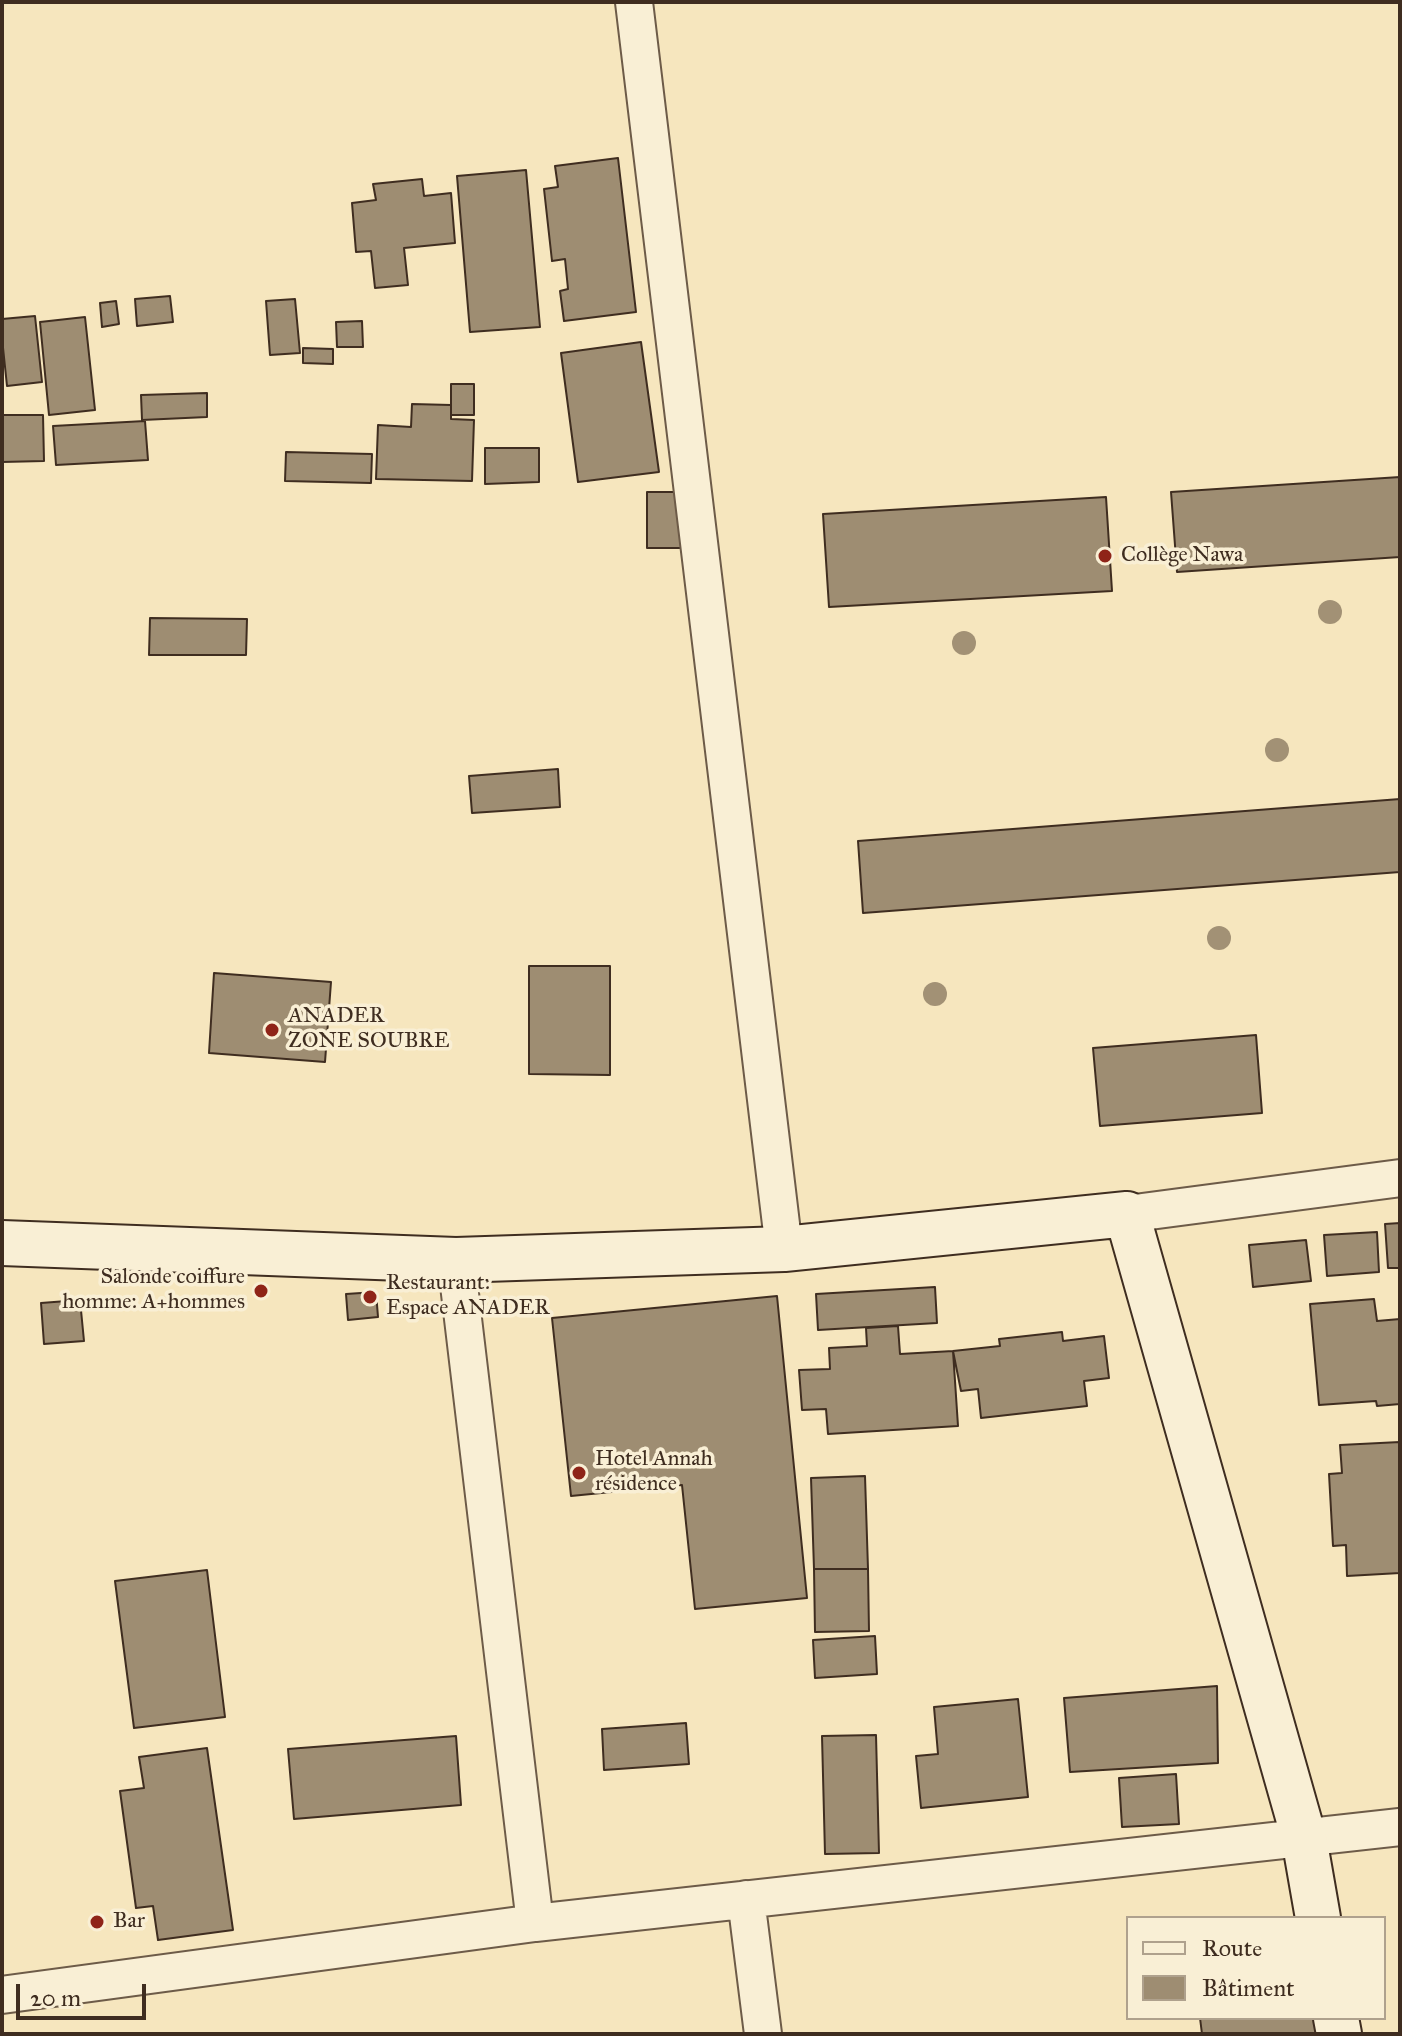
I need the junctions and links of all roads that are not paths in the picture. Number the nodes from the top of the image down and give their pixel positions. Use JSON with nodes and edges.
{"nodes":[{"id":1,"x":634,"y":2,"type":"edge"},
{"id":2,"x":1400,"y":1178,"type":"edge"},
{"id":3,"x":1127,"y":1214,"type":"junction"},
{"id":4,"x":2,"y":1243,"type":"edge"},
{"id":5,"x":784,"y":1249,"type":"junction"},
{"id":6,"x":456,"y":1260,"type":"junction"},
{"id":7,"x":1400,"y":1827,"type":"edge"},
{"id":8,"x":1304,"y":1838,"type":"junction"},
{"id":9,"x":746,"y":1899,"type":"junction"},
{"id":10,"x":1318,"y":1916,"type":"edge"},
{"id":11,"x":535,"y":1923,"type":"junction"},
{"id":12,"x":2,"y":1995,"type":"edge"},
{"id":13,"x":763,"y":2034,"type":"edge"}],
"edges":[{"from":1,"to":5,"type":"street"},
{"from":2,"to":3,"type":"street"},
{"from":3,"to":5,"type":"street"},
{"from":3,"to":8,"type":"street"},
{"from":4,"to":6,"type":"street"},
{"from":5,"to":6,"type":"street"},
{"from":6,"to":11,"type":"street"},
{"from":7,"to":8,"type":"street"},
{"from":8,"to":9,"type":"street"},
{"from":8,"to":10,"type":"street"},
{"from":9,"to":11,"type":"street"},
{"from":9,"to":13,"type":"street"},
{"from":11,"to":12,"type":"street"}]}
